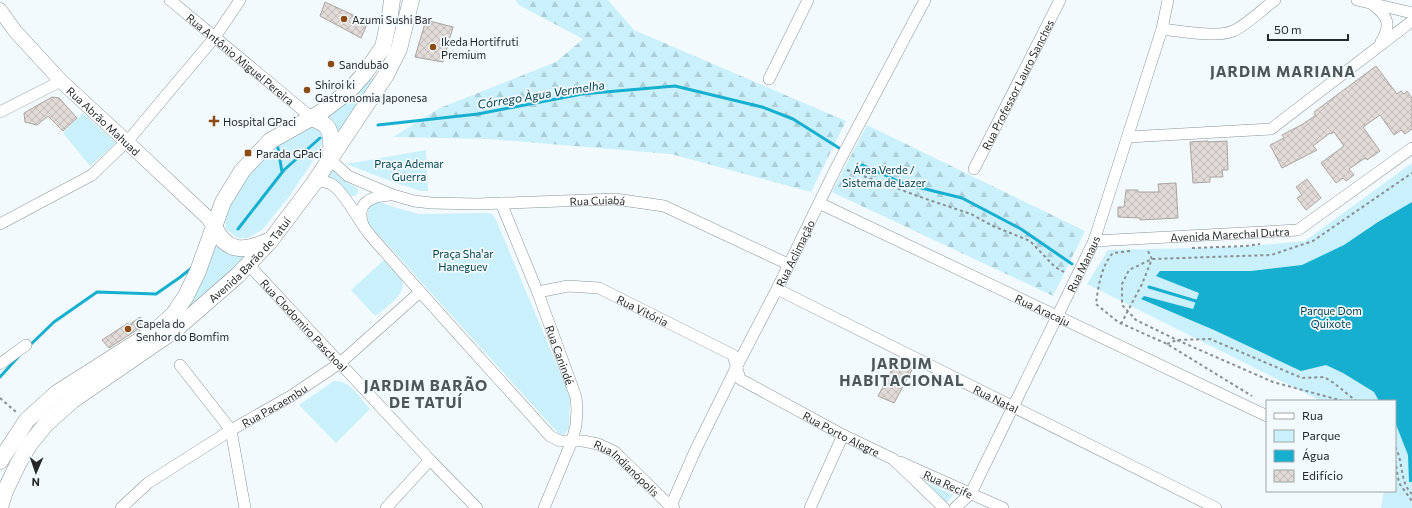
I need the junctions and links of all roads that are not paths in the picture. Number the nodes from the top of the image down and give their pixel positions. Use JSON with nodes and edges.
{"nodes":[{"id":1,"x":170,"y":0,"type":"edge"},
{"id":2,"x":240,"y":0,"type":"edge"},
{"id":3,"x":392,"y":0,"type":"edge"},
{"id":4,"x":411,"y":0,"type":"edge"},
{"id":5,"x":808,"y":0,"type":"edge"},
{"id":6,"x":925,"y":0,"type":"edge"},
{"id":7,"x":1060,"y":0,"type":"edge"},
{"id":8,"x":1168,"y":0,"type":"edge"},
{"id":9,"x":1259,"y":0,"type":"edge"},
{"id":10,"x":1275,"y":0,"type":"edge"},
{"id":11,"x":1357,"y":0,"type":"edge"},
{"id":12,"x":1370,"y":3,"type":"junction"},
{"id":13,"x":0,"y":10,"type":"edge"},
{"id":14,"x":1412,"y":13,"type":"edge"},
{"id":15,"x":1253,"y":17,"type":"junction"},
{"id":16,"x":1412,"y":21,"type":"edge"},
{"id":17,"x":1162,"y":29,"type":"junction"},
{"id":18,"x":215,"y":37,"type":"junction"},
{"id":19,"x":1380,"y":45,"type":"junction"},
{"id":20,"x":769,"y":79,"type":"dead end"},
{"id":21,"x":61,"y":81,"type":"junction"},
{"id":22,"x":0,"y":112,"type":"edge"},
{"id":23,"x":311,"y":117,"type":"junction"},
{"id":24,"x":1128,"y":137,"type":"junction"},
{"id":25,"x":127,"y":142,"type":"junction"},
{"id":26,"x":1412,"y":148,"type":"edge"},
{"id":27,"x":331,"y":156,"type":"junction"},
{"id":28,"x":974,"y":169,"type":"dead end"},
{"id":29,"x":314,"y":183,"type":"junction"},
{"id":30,"x":393,"y":195,"type":"junction"},
{"id":31,"x":501,"y":203,"type":"junction"},
{"id":32,"x":819,"y":203,"type":"junction"},
{"id":33,"x":0,"y":224,"type":"edge"},
{"id":34,"x":214,"y":226,"type":"junction"},
{"id":35,"x":364,"y":228,"type":"junction"},
{"id":36,"x":271,"y":240,"type":"junction"},
{"id":37,"x":1094,"y":241,"type":"junction"},
{"id":38,"x":248,"y":264,"type":"junction"},
{"id":39,"x":788,"y":264,"type":"junction"},
{"id":40,"x":777,"y":289,"type":"junction"},
{"id":41,"x":420,"y":292,"type":"junction"},
{"id":42,"x":538,"y":293,"type":"junction"},
{"id":43,"x":1057,"y":317,"type":"junction"},
{"id":44,"x":26,"y":345,"type":"dead end"},
{"id":45,"x":340,"y":362,"type":"junction"},
{"id":46,"x":0,"y":364,"type":"edge"},
{"id":47,"x":180,"y":365,"type":"dead end"},
{"id":48,"x":737,"y":366,"type":"junction"},
{"id":49,"x":1013,"y":406,"type":"junction"},
{"id":50,"x":1266,"y":416,"type":"edge"},
{"id":51,"x":231,"y":430,"type":"junction"},
{"id":52,"x":842,"y":435,"type":"junction"},
{"id":53,"x":572,"y":441,"type":"junction"},
{"id":54,"x":893,"y":458,"type":"junction"},
{"id":55,"x":430,"y":460,"type":"junction"},
{"id":56,"x":0,"y":461,"type":"edge"},
{"id":57,"x":971,"y":493,"type":"junction"},
{"id":58,"x":0,"y":507,"type":"edge"},
{"id":59,"x":672,"y":507,"type":"edge"},
{"id":60,"x":121,"y":508,"type":"edge"},
{"id":61,"x":245,"y":508,"type":"edge"},
{"id":62,"x":386,"y":508,"type":"edge"},
{"id":63,"x":477,"y":508,"type":"edge"},
{"id":64,"x":544,"y":508,"type":"edge"},
{"id":65,"x":810,"y":508,"type":"edge"},
{"id":66,"x":944,"y":508,"type":"edge"},
{"id":67,"x":955,"y":508,"type":"edge"},
{"id":68,"x":1003,"y":508,"type":"edge"},
{"id":69,"x":1216,"y":508,"type":"edge"}],
"edges":[{"from":1,"to":18,"type":"street","name":"Rua Antônio Miguel Pereira"},
{"from":2,"to":18,"type":"street"},
{"from":3,"to":23,"type":"main road","name":"Avenida Barão de Tatuí"},
{"from":4,"to":27,"type":"main road","name":"Avenida Barão de Tatuí"},
{"from":5,"to":20,"type":"street"},
{"from":6,"to":32,"type":"street","name":"Rua Aclimação"},
{"from":7,"to":28,"type":"street","name":"Rua Professor Lauro Sanches"},
{"from":8,"to":17,"type":"street","name":"Rua Manaus"},
{"from":9,"to":15,"type":"street"},
{"from":10,"to":15,"type":"street"},
{"from":11,"to":12,"type":"street"},
{"from":12,"to":14,"type":"street"},
{"from":12,"to":19,"type":"street"},
{"from":13,"to":21,"type":"street","name":"Rua Abrão Mahuad"},
{"from":15,"to":17,"type":"street"},
{"from":16,"to":19,"type":"street"},
{"from":17,"to":24,"type":"street","name":"Rua Manaus"},
{"from":18,"to":23,"type":"street","name":"Rua Antônio Miguel Pereira"},
{"from":18,"to":25,"type":"street"},
{"from":19,"to":24,"type":"street"},
{"from":21,"to":22,"type":"street"},
{"from":21,"to":25,"type":"street","name":"Rua Abrão Mahuad"},
{"from":23,"to":27,"type":"main road"},
{"from":23,"to":34,"type":"main road","name":"Avenida Barão de Tatuí"},
{"from":24,"to":37,"type":"street","name":"Rua Manaus"},
{"from":25,"to":33,"type":"street"},
{"from":25,"to":34,"type":"street","name":"Rua Abrão Mahuad"},
{"from":26,"to":37,"type":"street","name":"Avenida Marechal Dutra"},
{"from":27,"to":29,"type":"main road","name":"Avenida Barão de Tatuí"},
{"from":27,"to":30,"type":"street","name":"Rua Cuiabá"},
{"from":29,"to":35,"type":"street","name":"Rua Indianópolis"},
{"from":29,"to":36,"type":"main road","name":"Avenida Barão de Tatuí"},
{"from":30,"to":31,"type":"street","name":"Rua Cuiabá"},
{"from":30,"to":35,"type":"street","name":"Rua Cuiabá"},
{"from":31,"to":39,"type":"street","name":"Rua Cuiabá"},
{"from":31,"to":42,"type":"street","name":"Rua Canindé"},
{"from":32,"to":39,"type":"street","name":"Rua Aclimação"},
{"from":32,"to":43,"type":"street","name":"Rua Aracaju"},
{"from":34,"to":36,"type":"main road"},
{"from":34,"to":56,"type":"main road","name":"Avenida Barão de Tatuí"},
{"from":35,"to":41,"type":"street","name":"Rua Indianópolis"},
{"from":36,"to":38,"type":"main road","name":"Avenida Barão de Tatuí"},
{"from":37,"to":43,"type":"street","name":"Rua Manaus"},
{"from":38,"to":45,"type":"street","name":"Rua Clodomiro Paschoal"},
{"from":38,"to":58,"type":"main road","name":"Avenida Barão de Tatuí"},
{"from":39,"to":40,"type":"street","name":"Rua Aclimação"},
{"from":40,"to":48,"type":"street","name":"Rua Aclimação"},
{"from":40,"to":49,"type":"street","name":"Rua Natal"},
{"from":41,"to":45,"type":"street","name":"Rua Pacaembu"},
{"from":41,"to":53,"type":"street","name":"Rua Indianópolis"},
{"from":42,"to":48,"type":"street","name":"Rua Vitória"},
{"from":42,"to":53,"type":"street","name":"Rua Canindé"},
{"from":43,"to":49,"type":"street","name":"Rua Manaus"},
{"from":43,"to":50,"type":"street","name":"Rua Aracaju"},
{"from":44,"to":46,"type":"street"},
{"from":45,"to":51,"type":"street","name":"Rua Pacaembu"},
{"from":45,"to":55,"type":"street","name":"Rua Clodomiro Paschoal"},
{"from":47,"to":51,"type":"street"},
{"from":48,"to":52,"type":"street","name":"Rua Porto Alegre"},
{"from":48,"to":59,"type":"street","name":"Rua Aclimação"},
{"from":49,"to":57,"type":"street","name":"Rua Manaus"},
{"from":49,"to":69,"type":"street","name":"Rua Natal"},
{"from":51,"to":60,"type":"street","name":"Rua Pacaembu"},
{"from":51,"to":61,"type":"street"},
{"from":52,"to":54,"type":"street","name":"Rua Porto Alegre"},
{"from":52,"to":65,"type":"street"},
{"from":53,"to":59,"type":"street","name":"Rua Indianópolis"},
{"from":53,"to":64,"type":"street","name":"Rua Canindé"},
{"from":54,"to":57,"type":"street","name":"Rua Recife"},
{"from":54,"to":66,"type":"street","name":"Rua Porto Alegre"},
{"from":55,"to":62,"type":"street"},
{"from":55,"to":63,"type":"street","name":"Rua Clodomiro Paschoal"},
{"from":57,"to":67,"type":"street","name":"Rua Manaus"},
{"from":57,"to":68,"type":"street","name":"Rua Recife"}]}
